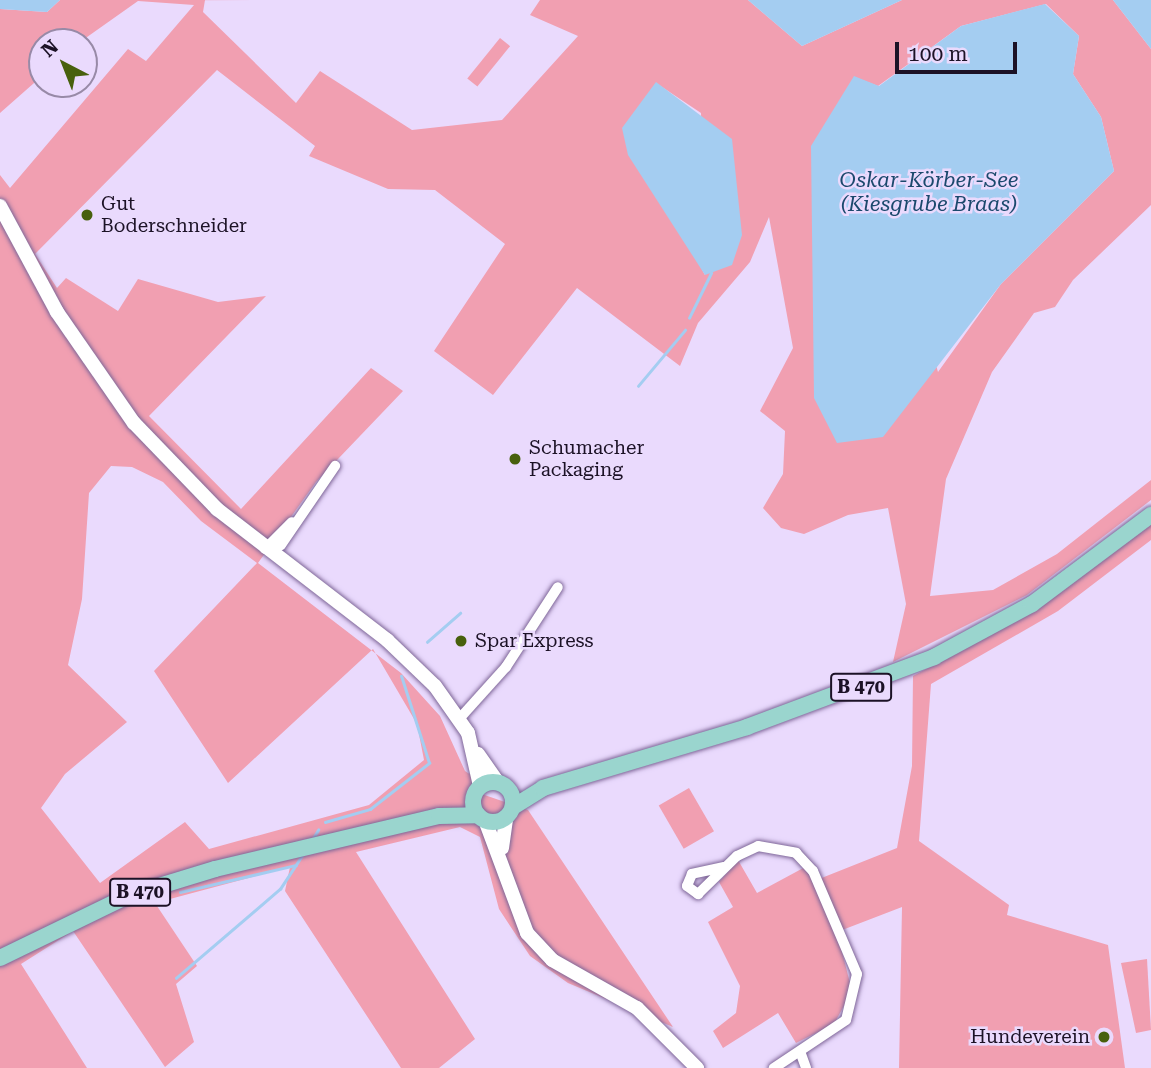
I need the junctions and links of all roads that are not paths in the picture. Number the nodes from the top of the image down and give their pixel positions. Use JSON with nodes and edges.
{"nodes":[{"id":1,"x":3,"y":212,"type":"edge"},
{"id":2,"x":335,"y":466,"type":"dead end"},
{"id":3,"x":1151,"y":515,"type":"edge"},
{"id":4,"x":295,"y":519,"type":"junction"},
{"id":5,"x":290,"y":532,"type":"junction"},
{"id":6,"x":267,"y":550,"type":"junction"},
{"id":7,"x":291,"y":567,"type":"junction"},
{"id":8,"x":558,"y":587,"type":"dead end"},
{"id":9,"x":460,"y":718,"type":"junction"},
{"id":10,"x":475,"y":750,"type":"junction"},
{"id":11,"x":503,"y":785,"type":"junction"},
{"id":12,"x":543,"y":788,"type":"junction"},
{"id":13,"x":477,"y":792,"type":"junction"},
{"id":14,"x":509,"y":813,"type":"junction"},
{"id":15,"x":439,"y":816,"type":"junction"},
{"id":16,"x":481,"y":818,"type":"junction"},
{"id":17,"x":501,"y":853,"type":"junction"},
{"id":18,"x":724,"y":867,"type":"dead end"},
{"id":19,"x":0,"y":958,"type":"edge"},
{"id":20,"x":801,"y":1054,"type":"junction"},
{"id":21,"x":697,"y":1068,"type":"edge"},
{"id":22,"x":774,"y":1068,"type":"edge"},
{"id":23,"x":806,"y":1068,"type":"edge"}],
"edges":[{"from":1,"to":6,"type":"main road"},
{"from":2,"to":4,"type":"street"},
{"from":3,"to":12,"type":"main road","number":"B 470"},
{"from":4,"to":5,"type":"street"},
{"from":4,"to":6,"type":"street"},
{"from":5,"to":6,"type":"street"},
{"from":5,"to":7,"type":"street"},
{"from":6,"to":7,"type":"main road"},
{"from":7,"to":9,"type":"main road"},
{"from":8,"to":9,"type":"street"},
{"from":9,"to":10,"type":"main road"},
{"from":10,"to":11,"type":"main road"},
{"from":10,"to":13,"type":"main road"},
{"from":11,"to":12,"type":"main road","number":"B 470"},
{"from":11,"to":13,"type":"main road"},
{"from":11,"to":14,"type":"main road"},
{"from":12,"to":14,"type":"main road","number":"B 470"},
{"from":13,"to":15,"type":"main road","number":"B 470"},
{"from":13,"to":16,"type":"main road"},
{"from":14,"to":16,"type":"main road"},
{"from":14,"to":17,"type":"main road"},
{"from":15,"to":16,"type":"main road","number":"B 470"},
{"from":15,"to":19,"type":"main road","number":"B 470"},
{"from":16,"to":17,"type":"main road"},
{"from":17,"to":21,"type":"main road"},
{"from":18,"to":20,"type":"street"},
{"from":20,"to":22,"type":"street"},
{"from":20,"to":23,"type":"street"}]}
